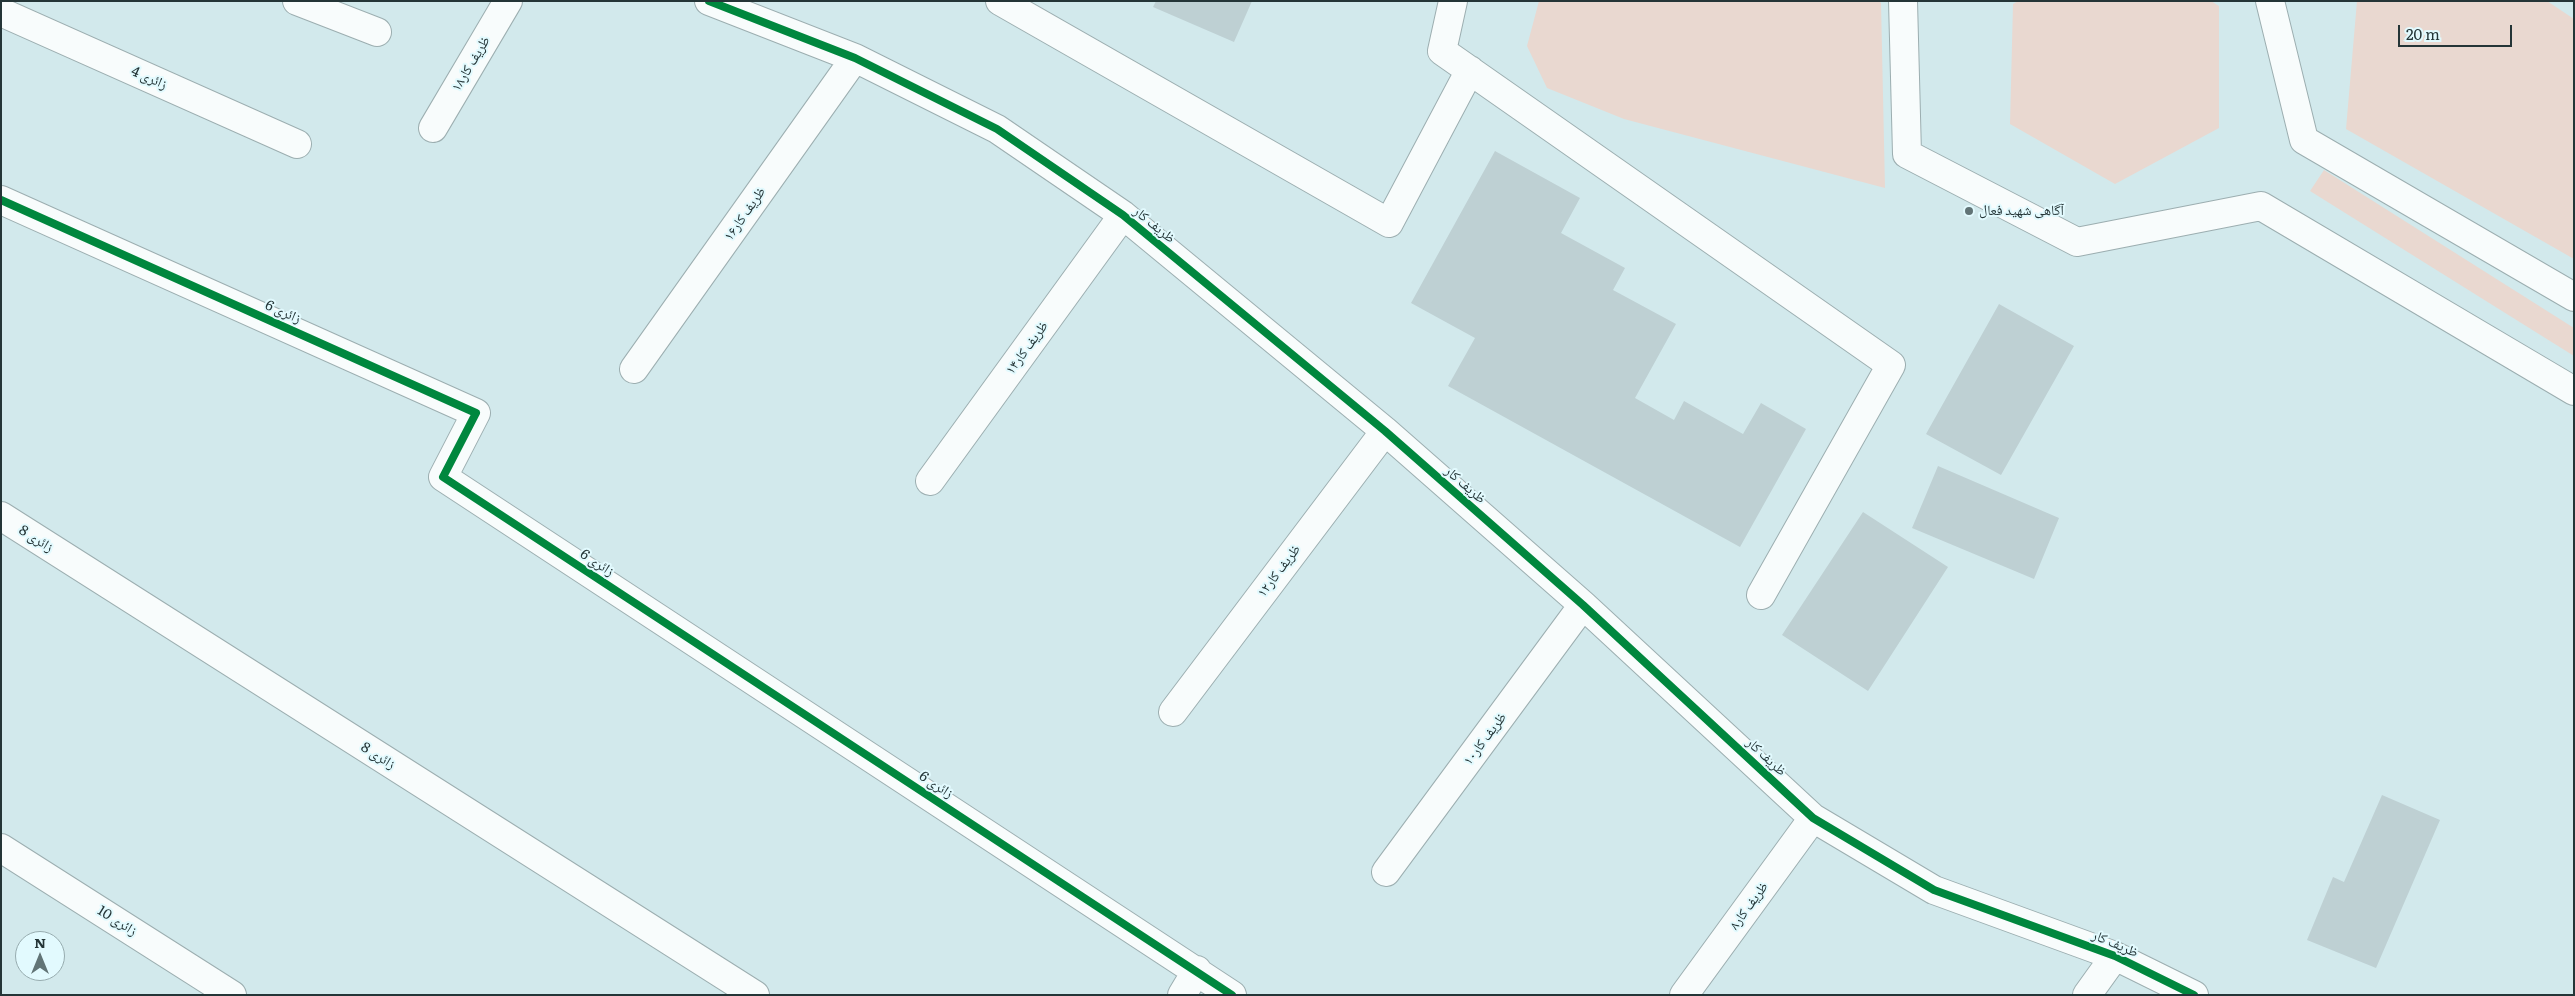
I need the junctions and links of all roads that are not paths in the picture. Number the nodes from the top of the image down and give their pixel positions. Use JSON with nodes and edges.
{"nodes":[{"id":1,"x":298,"y":1,"type":"edge"},
{"id":2,"x":508,"y":1,"type":"edge"},
{"id":3,"x":709,"y":1,"type":"edge"},
{"id":4,"x":1000,"y":1,"type":"edge"},
{"id":5,"x":1453,"y":1,"type":"edge"},
{"id":6,"x":1903,"y":1,"type":"edge"},
{"id":7,"x":2270,"y":1,"type":"edge"},
{"id":8,"x":1,"y":12,"type":"edge"},
{"id":9,"x":377,"y":32,"type":"dead end"},
{"id":10,"x":855,"y":58,"type":"junction"},
{"id":11,"x":1470,"y":70,"type":"junction"},
{"id":12,"x":433,"y":128,"type":"dead end"},
{"id":13,"x":297,"y":144,"type":"dead end"},
{"id":14,"x":1,"y":200,"type":"edge"},
{"id":15,"x":1124,"y":215,"type":"junction"},
{"id":16,"x":2574,"y":298,"type":"edge"},
{"id":17,"x":634,"y":369,"type":"dead end"},
{"id":18,"x":2562,"y":381,"type":"edge"},
{"id":19,"x":2574,"y":391,"type":"edge"},
{"id":20,"x":1385,"y":430,"type":"junction"},
{"id":21,"x":930,"y":481,"type":"dead end"},
{"id":22,"x":1,"y":516,"type":"edge"},
{"id":23,"x":1760,"y":595,"type":"dead end"},
{"id":24,"x":1584,"y":605,"type":"junction"},
{"id":25,"x":1173,"y":712,"type":"dead end"},
{"id":26,"x":1814,"y":818,"type":"junction"},
{"id":27,"x":1,"y":848,"type":"edge"},
{"id":28,"x":1386,"y":872,"type":"dead end"},
{"id":29,"x":2115,"y":956,"type":"junction"},
{"id":30,"x":1197,"y":970,"type":"junction"},
{"id":31,"x":232,"y":995,"type":"edge"},
{"id":32,"x":755,"y":995,"type":"edge"},
{"id":33,"x":1182,"y":995,"type":"edge"},
{"id":34,"x":1232,"y":995,"type":"edge"},
{"id":35,"x":1684,"y":995,"type":"edge"},
{"id":36,"x":2086,"y":995,"type":"edge"},
{"id":37,"x":2194,"y":995,"type":"edge"}],
"edges":[{"from":1,"to":9,"type":"street"},
{"from":2,"to":12,"type":"street","name":"ظریف کار۱۸"},
{"from":3,"to":10,"type":"street","name":"ظریف کار"},
{"from":4,"to":11,"type":"street"},
{"from":5,"to":11,"type":"street"},
{"from":6,"to":18,"type":"street"},
{"from":7,"to":16,"type":"street"},
{"from":8,"to":13,"type":"street","name":"زائری 4"},
{"from":10,"to":15,"type":"street","name":"ظریف کار"},
{"from":10,"to":17,"type":"street","name":"ظریف کار۱۶"},
{"from":11,"to":23,"type":"street"},
{"from":14,"to":30,"type":"street","name":"6 زائری"},
{"from":15,"to":20,"type":"street","name":"ظریف کار"},
{"from":15,"to":21,"type":"street","name":"ظریف کار۱۴"},
{"from":18,"to":19,"type":"street"},
{"from":20,"to":24,"type":"street","name":"ظریف کار"},
{"from":20,"to":25,"type":"street","name":"ظریف کار۱۲"},
{"from":22,"to":32,"type":"street","name":"8 زائری"},
{"from":24,"to":26,"type":"street","name":"ظریف کار"},
{"from":24,"to":28,"type":"street","name":"ظریف کار۱۰"},
{"from":26,"to":29,"type":"street","name":"ظریف کار"},
{"from":26,"to":35,"type":"street","name":"ظریف کار۸"},
{"from":27,"to":31,"type":"street","name":"10 زائری"},
{"from":29,"to":36,"type":"street"},
{"from":29,"to":37,"type":"street","name":"ظریف کار"},
{"from":30,"to":33,"type":"street"},
{"from":30,"to":34,"type":"street","name":"6 زائری"}]}
